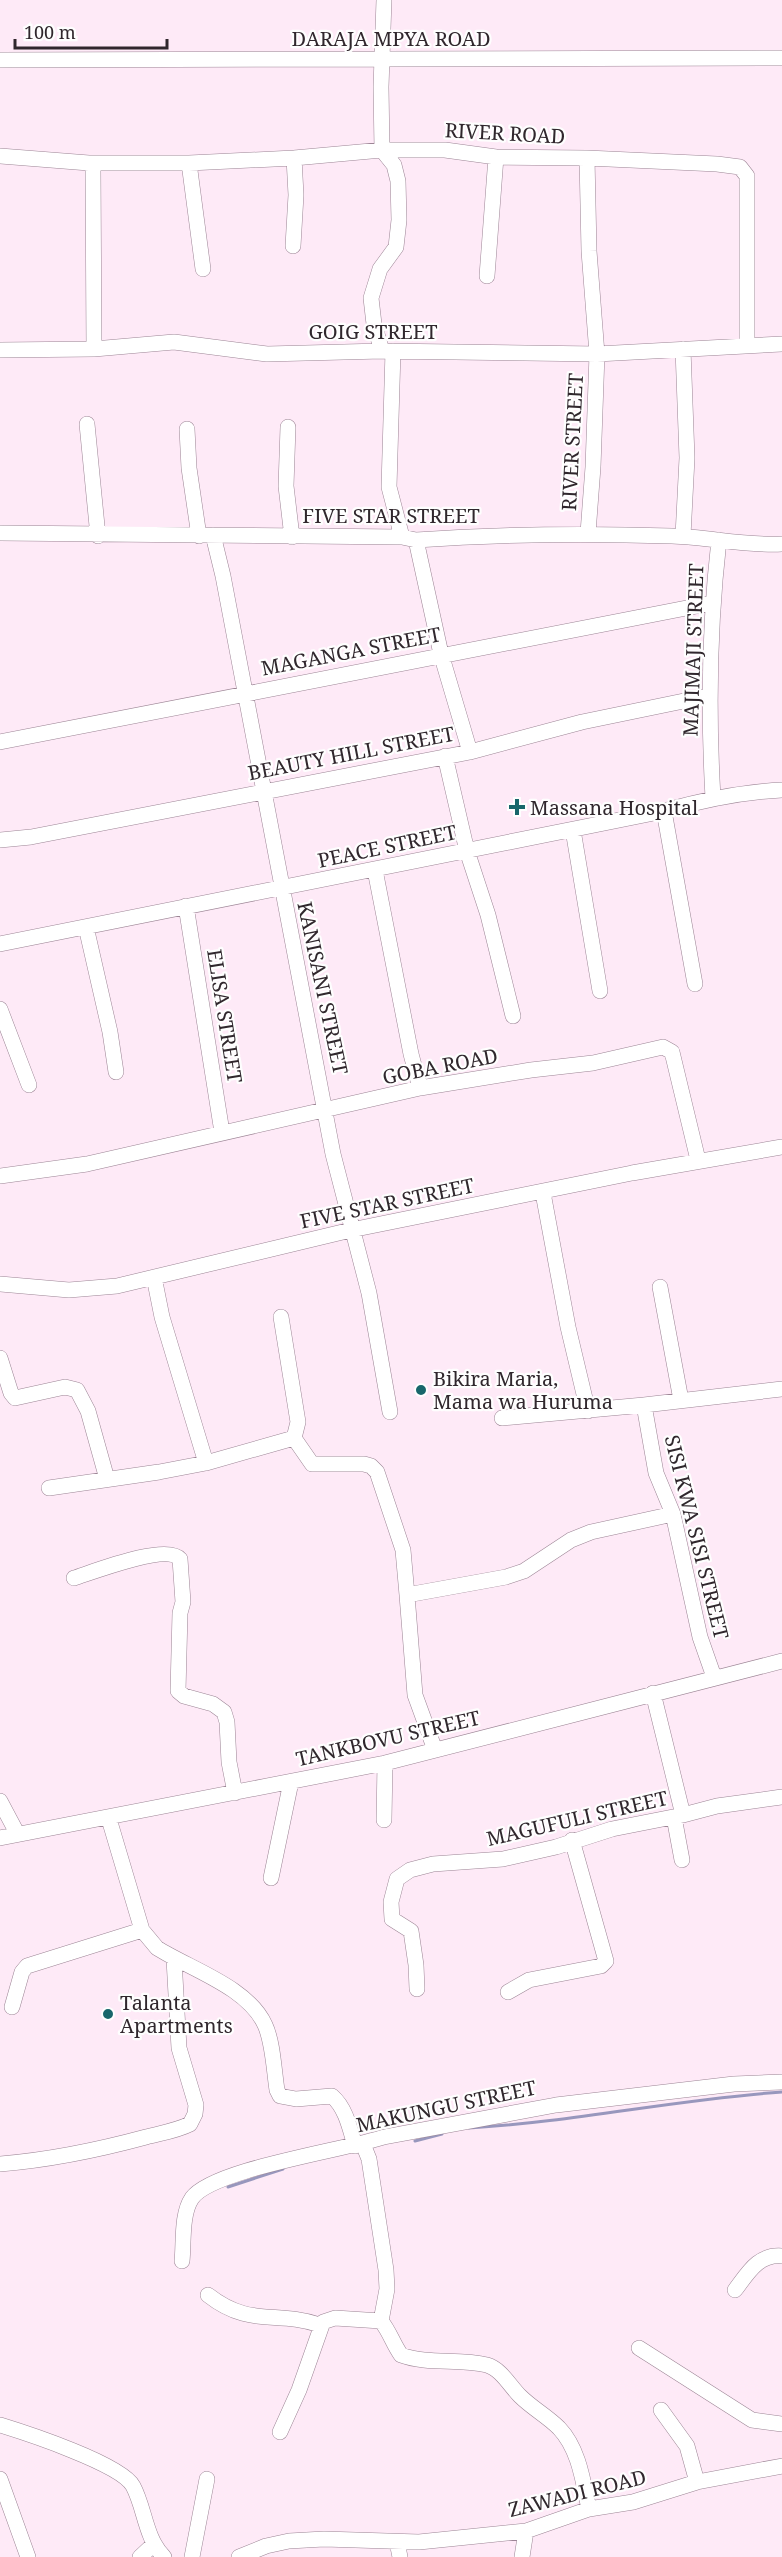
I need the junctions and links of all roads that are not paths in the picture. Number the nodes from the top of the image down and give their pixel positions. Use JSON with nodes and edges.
{"nodes":[{"id":1,"x":384,"y":0,"type":"edge"},
{"id":2,"x":382,"y":58,"type":"junction"},
{"id":3,"x":782,"y":58,"type":"edge"},
{"id":4,"x":0,"y":60,"type":"edge"},
{"id":5,"x":382,"y":150,"type":"junction"},
{"id":6,"x":0,"y":156,"type":"edge"},
{"id":7,"x":496,"y":157,"type":"junction"},
{"id":8,"x":294,"y":158,"type":"junction"},
{"id":9,"x":587,"y":158,"type":"junction"},
{"id":10,"x":89,"y":163,"type":"junction"},
{"id":11,"x":189,"y":163,"type":"junction"},
{"id":12,"x":293,"y":246,"type":"dead end"},
{"id":13,"x":203,"y":269,"type":"dead end"},
{"id":14,"x":487,"y":276,"type":"dead end"},
{"id":15,"x":782,"y":344,"type":"edge"},
{"id":16,"x":747,"y":345,"type":"junction"},
{"id":17,"x":94,"y":349,"type":"junction"},
{"id":18,"x":683,"y":349,"type":"junction"},
{"id":19,"x":0,"y":350,"type":"edge"},
{"id":20,"x":388,"y":351,"type":"junction"},
{"id":21,"x":597,"y":354,"type":"junction"},
{"id":22,"x":87,"y":424,"type":"dead end"},
{"id":23,"x":288,"y":427,"type":"dead end"},
{"id":24,"x":187,"y":429,"type":"dead end"},
{"id":25,"x":0,"y":533,"type":"edge"},
{"id":26,"x":588,"y":533,"type":"junction"},
{"id":27,"x":98,"y":536,"type":"junction"},
{"id":28,"x":206,"y":536,"type":"junction"},
{"id":29,"x":683,"y":536,"type":"junction"},
{"id":30,"x":292,"y":537,"type":"junction"},
{"id":31,"x":409,"y":538,"type":"junction"},
{"id":32,"x":719,"y":540,"type":"junction"},
{"id":33,"x":782,"y":544,"type":"edge"},
{"id":34,"x":712,"y":603,"type":"junction"},
{"id":35,"x":441,"y":654,"type":"junction"},
{"id":36,"x":245,"y":694,"type":"junction"},
{"id":37,"x":708,"y":696,"type":"junction"},
{"id":38,"x":0,"y":742,"type":"edge"},
{"id":39,"x":470,"y":752,"type":"junction"},
{"id":40,"x":445,"y":756,"type":"junction"},
{"id":41,"x":264,"y":790,"type":"junction"},
{"id":42,"x":782,"y":790,"type":"edge"},
{"id":43,"x":713,"y":798,"type":"junction"},
{"id":44,"x":664,"y":811,"type":"junction"},
{"id":45,"x":573,"y":830,"type":"junction"},
{"id":46,"x":0,"y":840,"type":"edge"},
{"id":47,"x":467,"y":850,"type":"junction"},
{"id":48,"x":375,"y":870,"type":"junction"},
{"id":49,"x":281,"y":889,"type":"junction"},
{"id":50,"x":186,"y":906,"type":"junction"},
{"id":51,"x":86,"y":927,"type":"junction"},
{"id":52,"x":0,"y":944,"type":"edge"},
{"id":53,"x":695,"y":984,"type":"dead end"},
{"id":54,"x":600,"y":991,"type":"dead end"},
{"id":55,"x":0,"y":1010,"type":"edge"},
{"id":56,"x":513,"y":1016,"type":"dead end"},
{"id":57,"x":116,"y":1072,"type":"dead end"},
{"id":58,"x":29,"y":1085,"type":"dead end"},
{"id":59,"x":420,"y":1088,"type":"junction"},
{"id":60,"x":327,"y":1111,"type":"junction"},
{"id":61,"x":222,"y":1132,"type":"junction"},
{"id":62,"x":782,"y":1147,"type":"edge"},
{"id":63,"x":698,"y":1160,"type":"junction"},
{"id":64,"x":0,"y":1176,"type":"edge"},
{"id":65,"x":543,"y":1193,"type":"junction"},
{"id":66,"x":351,"y":1230,"type":"junction"},
{"id":67,"x":154,"y":1277,"type":"junction"},
{"id":68,"x":0,"y":1284,"type":"edge"},
{"id":69,"x":660,"y":1287,"type":"dead end"},
{"id":70,"x":281,"y":1317,"type":"dead end"},
{"id":71,"x":0,"y":1358,"type":"edge"},
{"id":72,"x":782,"y":1389,"type":"edge"},
{"id":73,"x":681,"y":1400,"type":"junction"},
{"id":74,"x":644,"y":1405,"type":"junction"},
{"id":75,"x":588,"y":1411,"type":"junction"},
{"id":76,"x":390,"y":1412,"type":"dead end"},
{"id":77,"x":502,"y":1418,"type":"dead end"},
{"id":78,"x":294,"y":1438,"type":"junction"},
{"id":79,"x":206,"y":1463,"type":"junction"},
{"id":80,"x":107,"y":1479,"type":"junction"},
{"id":81,"x":49,"y":1488,"type":"dead end"},
{"id":82,"x":673,"y":1514,"type":"junction"},
{"id":83,"x":74,"y":1578,"type":"dead end"},
{"id":84,"x":406,"y":1595,"type":"junction"},
{"id":85,"x":782,"y":1661,"type":"edge"},
{"id":86,"x":714,"y":1677,"type":"junction"},
{"id":87,"x":654,"y":1693,"type":"junction"},
{"id":88,"x":435,"y":1750,"type":"junction"},
{"id":89,"x":385,"y":1763,"type":"junction"},
{"id":90,"x":291,"y":1782,"type":"junction"},
{"id":91,"x":236,"y":1793,"type":"junction"},
{"id":92,"x":782,"y":1797,"type":"edge"},
{"id":93,"x":0,"y":1801,"type":"edge"},
{"id":94,"x":679,"y":1816,"type":"junction"},
{"id":95,"x":109,"y":1818,"type":"junction"},
{"id":96,"x":384,"y":1820,"type":"dead end"},
{"id":97,"x":17,"y":1833,"type":"junction"},
{"id":98,"x":0,"y":1838,"type":"edge"},
{"id":99,"x":572,"y":1840,"type":"junction"},
{"id":100,"x":682,"y":1860,"type":"dead end"},
{"id":101,"x":271,"y":1878,"type":"dead end"},
{"id":102,"x":142,"y":1930,"type":"junction"},
{"id":103,"x":174,"y":1959,"type":"junction"},
{"id":104,"x":417,"y":1989,"type":"dead end"},
{"id":105,"x":508,"y":1992,"type":"dead end"},
{"id":106,"x":12,"y":2007,"type":"dead end"},
{"id":107,"x":782,"y":2082,"type":"edge"},
{"id":108,"x":359,"y":2145,"type":"junction"},
{"id":109,"x":0,"y":2164,"type":"edge"},
{"id":110,"x":782,"y":2256,"type":"edge"},
{"id":111,"x":182,"y":2261,"type":"dead end"},
{"id":112,"x":735,"y":2290,"type":"dead end"},
{"id":113,"x":208,"y":2295,"type":"dead end"},
{"id":114,"x":381,"y":2321,"type":"junction"},
{"id":115,"x":320,"y":2325,"type":"junction"},
{"id":116,"x":639,"y":2348,"type":"dead end"},
{"id":117,"x":661,"y":2410,"type":"dead end"},
{"id":118,"x":782,"y":2424,"type":"edge"},
{"id":119,"x":0,"y":2425,"type":"edge"},
{"id":120,"x":280,"y":2432,"type":"dead end"},
{"id":121,"x":782,"y":2466,"type":"edge"},
{"id":122,"x":0,"y":2479,"type":"edge"},
{"id":123,"x":207,"y":2479,"type":"dead end"},
{"id":124,"x":697,"y":2482,"type":"junction"},
{"id":125,"x":589,"y":2509,"type":"junction"},
{"id":126,"x":526,"y":2531,"type":"junction"},
{"id":127,"x":154,"y":2544,"type":"junction"},
{"id":128,"x":398,"y":2550,"type":"edge"},
{"id":129,"x":28,"y":2557,"type":"edge"},
{"id":130,"x":140,"y":2557,"type":"edge"},
{"id":131,"x":164,"y":2557,"type":"edge"},
{"id":132,"x":192,"y":2557,"type":"edge"},
{"id":133,"x":238,"y":2557,"type":"edge"},
{"id":134,"x":522,"y":2557,"type":"edge"}],
"edges":[{"from":1,"to":2,"type":"street"},
{"from":2,"to":3,"type":"street","name":"DARAJA MPYA ROAD"},
{"from":2,"to":4,"type":"street","name":"DARAJA MPYA ROAD"},
{"from":2,"to":5,"type":"street"},
{"from":5,"to":7,"type":"street","name":"RIVER ROAD"},
{"from":5,"to":8,"type":"street","name":"RIVER ROAD"},
{"from":5,"to":20,"type":"street"},
{"from":6,"to":10,"type":"street","name":"RIVER ROAD"},
{"from":7,"to":9,"type":"street","name":"RIVER ROAD"},
{"from":7,"to":14,"type":"street"},
{"from":8,"to":11,"type":"street","name":"RIVER ROAD"},
{"from":8,"to":12,"type":"street"},
{"from":9,"to":16,"type":"street","name":"RIVER ROAD"},
{"from":9,"to":21,"type":"street","name":"RIVER STREET"},
{"from":10,"to":11,"type":"street","name":"RIVER ROAD"},
{"from":10,"to":17,"type":"street"},
{"from":11,"to":13,"type":"street"},
{"from":15,"to":16,"type":"street","name":"GOIG STREET"},
{"from":16,"to":18,"type":"street","name":"GOIG STREET"},
{"from":17,"to":19,"type":"street","name":"GOIG STREET"},
{"from":17,"to":20,"type":"street","name":"GOIG STREET"},
{"from":18,"to":21,"type":"street","name":"GOIG STREET"},
{"from":18,"to":29,"type":"street"},
{"from":20,"to":21,"type":"street","name":"GOIG STREET"},
{"from":20,"to":31,"type":"street"},
{"from":21,"to":26,"type":"street","name":"RIVER STREET"},
{"from":22,"to":27,"type":"street"},
{"from":23,"to":30,"type":"street"},
{"from":24,"to":28,"type":"street","name":"KANISANI STREET"},
{"from":25,"to":27,"type":"street","name":"FIVE STAR STREET"},
{"from":26,"to":29,"type":"street","name":"FIVE STAR STREET"},
{"from":26,"to":31,"type":"street","name":"FIVE STAR STREET"},
{"from":27,"to":28,"type":"street","name":"FIVE STAR STREET"},
{"from":28,"to":30,"type":"street","name":"FIVE STAR STREET"},
{"from":28,"to":36,"type":"street","name":"KANISANI STREET"},
{"from":29,"to":32,"type":"street","name":"FIVE STAR STREET"},
{"from":30,"to":31,"type":"street","name":"FIVE STAR STREET"},
{"from":31,"to":35,"type":"street"},
{"from":32,"to":33,"type":"street","name":"FIVE STAR STREET"},
{"from":32,"to":34,"type":"street","name":"MAJIMAJI STREET"},
{"from":34,"to":35,"type":"street","name":"MAGANGA STREET"},
{"from":34,"to":37,"type":"street","name":"MAJIMAJI STREET"},
{"from":35,"to":36,"type":"street","name":"MAGANGA STREET"},
{"from":35,"to":39,"type":"street"},
{"from":36,"to":38,"type":"street","name":"MAGANGA STREET"},
{"from":36,"to":41,"type":"street","name":"KANISANI STREET"},
{"from":37,"to":39,"type":"street","name":"BEAUTY HILL STREET"},
{"from":37,"to":43,"type":"street","name":"MAJIMAJI STREET"},
{"from":39,"to":40,"type":"street","name":"BEAUTY HILL STREET"},
{"from":40,"to":41,"type":"street","name":"BEAUTY HILL STREET"},
{"from":40,"to":47,"type":"street"},
{"from":41,"to":46,"type":"street","name":"BEAUTY HILL STREET"},
{"from":41,"to":49,"type":"street","name":"KANISANI STREET"},
{"from":42,"to":43,"type":"street","name":"PEACE STREET"},
{"from":43,"to":44,"type":"street","name":"PEACE STREET"},
{"from":44,"to":45,"type":"street","name":"PEACE STREET"},
{"from":44,"to":53,"type":"street"},
{"from":45,"to":47,"type":"street","name":"PEACE STREET"},
{"from":45,"to":54,"type":"street"},
{"from":47,"to":48,"type":"street","name":"PEACE STREET"},
{"from":47,"to":56,"type":"street"},
{"from":48,"to":49,"type":"street","name":"PEACE STREET"},
{"from":48,"to":59,"type":"street"},
{"from":49,"to":50,"type":"street","name":"PEACE STREET"},
{"from":49,"to":60,"type":"street","name":"KANISANI STREET"},
{"from":50,"to":51,"type":"street","name":"PEACE STREET"},
{"from":50,"to":61,"type":"street","name":"ELISA STREET"},
{"from":51,"to":52,"type":"street","name":"PEACE STREET"},
{"from":51,"to":57,"type":"street"},
{"from":55,"to":58,"type":"street"},
{"from":59,"to":60,"type":"street","name":"GOBA ROAD"},
{"from":59,"to":63,"type":"street","name":"GOBA ROAD"},
{"from":60,"to":61,"type":"street","name":"GOBA ROAD"},
{"from":60,"to":66,"type":"street","name":"KANISANI STREET"},
{"from":61,"to":64,"type":"street","name":"GOBA ROAD"},
{"from":62,"to":63,"type":"street","name":"FIVE STAR STREET"},
{"from":63,"to":65,"type":"street","name":"FIVE STAR STREET"},
{"from":65,"to":66,"type":"street","name":"FIVE STAR STREET"},
{"from":65,"to":75,"type":"street"},
{"from":66,"to":67,"type":"street","name":"FIVE STAR STREET"},
{"from":66,"to":76,"type":"street","name":"KANISANI STREET"},
{"from":67,"to":68,"type":"street","name":"FIVE STAR STREET"},
{"from":67,"to":79,"type":"street"},
{"from":69,"to":73,"type":"street"},
{"from":70,"to":78,"type":"street"},
{"from":71,"to":80,"type":"street"},
{"from":72,"to":73,"type":"street"},
{"from":73,"to":74,"type":"street"},
{"from":74,"to":75,"type":"street"},
{"from":74,"to":82,"type":"street","name":"SISI KWA SISI STREET"},
{"from":75,"to":77,"type":"street"},
{"from":78,"to":79,"type":"street"},
{"from":78,"to":84,"type":"street"},
{"from":79,"to":80,"type":"street"},
{"from":80,"to":81,"type":"street"},
{"from":82,"to":84,"type":"street"},
{"from":82,"to":86,"type":"street","name":"SISI KWA SISI STREET"},
{"from":83,"to":91,"type":"street"},
{"from":84,"to":88,"type":"street"},
{"from":85,"to":86,"type":"street","name":"TANKBOVU STREET"},
{"from":86,"to":87,"type":"street","name":"TANKBOVU STREET"},
{"from":87,"to":88,"type":"street","name":"TANKBOVU STREET"},
{"from":87,"to":94,"type":"street"},
{"from":88,"to":89,"type":"street","name":"TANKBOVU STREET"},
{"from":89,"to":90,"type":"street","name":"TANKBOVU STREET"},
{"from":89,"to":96,"type":"street"},
{"from":90,"to":91,"type":"street","name":"TANKBOVU STREET"},
{"from":90,"to":101,"type":"street"},
{"from":91,"to":95,"type":"street","name":"TANKBOVU STREET"},
{"from":92,"to":94,"type":"street","name":"MAGUFULI STREET"},
{"from":93,"to":97,"type":"street"},
{"from":94,"to":99,"type":"street","name":"MAGUFULI STREET"},
{"from":94,"to":100,"type":"street"},
{"from":95,"to":97,"type":"street","name":"TANKBOVU STREET"},
{"from":95,"to":102,"type":"street"},
{"from":97,"to":98,"type":"street","name":"TANKBOVU STREET"},
{"from":99,"to":104,"type":"street","name":"MAGUFULI STREET"},
{"from":99,"to":105,"type":"street"},
{"from":102,"to":103,"type":"street"},
{"from":102,"to":106,"type":"street"},
{"from":103,"to":108,"type":"street"},
{"from":103,"to":109,"type":"street"},
{"from":107,"to":108,"type":"street","name":"MAKUNGU STREET"},
{"from":108,"to":111,"type":"street","name":"MAKUNGU STREET"},
{"from":108,"to":114,"type":"street"},
{"from":110,"to":112,"type":"street"},
{"from":113,"to":115,"type":"street"},
{"from":114,"to":115,"type":"street"},
{"from":114,"to":125,"type":"street"},
{"from":115,"to":120,"type":"street"},
{"from":116,"to":118,"type":"street"},
{"from":117,"to":124,"type":"street"},
{"from":119,"to":127,"type":"street"},
{"from":121,"to":124,"type":"street","name":"ZAWADI ROAD"},
{"from":122,"to":129,"type":"street"},
{"from":123,"to":132,"type":"street"},
{"from":124,"to":125,"type":"street","name":"ZAWADI ROAD"},
{"from":125,"to":126,"type":"street","name":"ZAWADI ROAD"},
{"from":126,"to":128,"type":"street","name":"ZAWADI ROAD"},
{"from":126,"to":134,"type":"street"},
{"from":127,"to":130,"type":"street"},
{"from":127,"to":131,"type":"street"},
{"from":128,"to":133,"type":"street","name":"ZAWADI ROAD"}]}
